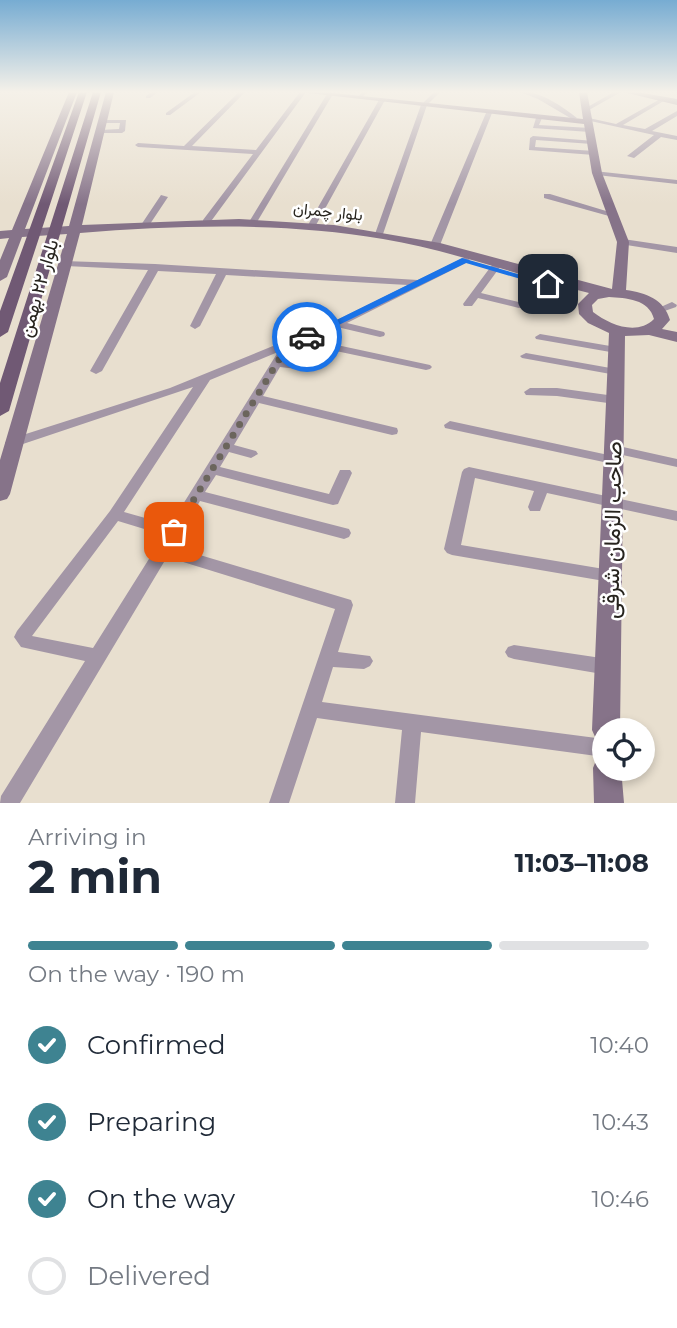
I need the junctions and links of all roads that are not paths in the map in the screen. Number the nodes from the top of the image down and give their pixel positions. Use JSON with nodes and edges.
{"nodes":[{"id":1,"x":58,"y":129,"type":"edge"},
{"id":2,"x":70,"y":129,"type":"edge"},
{"id":3,"x":86,"y":129,"type":"edge"},
{"id":4,"x":100,"y":129,"type":"edge"},
{"id":5,"x":114,"y":129,"type":"edge"},
{"id":6,"x":205,"y":129,"type":"edge"},
{"id":7,"x":274,"y":129,"type":"edge"},
{"id":8,"x":306,"y":129,"type":"edge"},
{"id":9,"x":364,"y":129,"type":"edge"},
{"id":10,"x":416,"y":129,"type":"edge"},
{"id":11,"x":482,"y":129,"type":"edge"},
{"id":12,"x":589,"y":129,"type":"edge"},
{"id":13,"x":590,"y":129,"type":"edge"},
{"id":14,"x":633,"y":129,"type":"edge"},
{"id":15,"x":650,"y":129,"type":"edge"},
{"id":16,"x":122,"y":131,"type":"dead end"},
{"id":17,"x":645,"y":132,"type":"junction"},
{"id":18,"x":659,"y":135,"type":"junction"},
{"id":19,"x":676,"y":137,"type":"edge"},
{"id":20,"x":533,"y":138,"type":"dead end"},
{"id":21,"x":138,"y":145,"type":"dead end"},
{"id":22,"x":186,"y":148,"type":"junction"},
{"id":23,"x":257,"y":152,"type":"junction"},
{"id":24,"x":631,"y":156,"type":"dead end"},
{"id":25,"x":597,"y":173,"type":"junction"},
{"id":26,"x":677,"y":182,"type":"edge"},
{"id":27,"x":547,"y":196,"type":"dead end"},
{"id":28,"x":164,"y":197,"type":"dead end"},
{"id":29,"x":612,"y":214,"type":"junction"},
{"id":30,"x":206,"y":222,"type":"junction"},
{"id":31,"x":253,"y":222,"type":"junction"},
{"id":32,"x":145,"y":225,"type":"junction"},
{"id":33,"x":312,"y":225,"type":"junction"},
{"id":34,"x":74,"y":232,"type":"junction"},
{"id":35,"x":55,"y":234,"type":"junction"},
{"id":36,"x":379,"y":234,"type":"junction"},
{"id":37,"x":35,"y":235,"type":"junction"},
{"id":38,"x":16,"y":237,"type":"junction"},
{"id":39,"x":0,"y":238,"type":"edge"},
{"id":40,"x":623,"y":242,"type":"junction"},
{"id":41,"x":435,"y":244,"type":"junction"},
{"id":42,"x":676,"y":252,"type":"edge"},
{"id":43,"x":465,"y":260,"type":"junction"},
{"id":44,"x":66,"y":263,"type":"junction"},
{"id":45,"x":155,"y":267,"type":"junction"},
{"id":46,"x":495,"y":267,"type":"junction"},
{"id":47,"x":222,"y":272,"type":"junction"},
{"id":48,"x":0,"y":277,"type":"edge"},
{"id":49,"x":416,"y":282,"type":"junction"},
{"id":50,"x":614,"y":293,"type":"junction"},
{"id":51,"x":475,"y":294,"type":"junction"},
{"id":52,"x":588,"y":300,"type":"junction"},
{"id":53,"x":468,"y":304,"type":"dead end"},
{"id":54,"x":520,"y":305,"type":"dead end"},
{"id":55,"x":664,"y":312,"type":"junction"},
{"id":56,"x":335,"y":324,"type":"junction"},
{"id":57,"x":195,"y":326,"type":"dead end"},
{"id":58,"x":677,"y":328,"type":"edge"},
{"id":59,"x":647,"y":331,"type":"junction"},
{"id":60,"x":0,"y":332,"type":"edge"},
{"id":61,"x":380,"y":334,"type":"dead end"},
{"id":62,"x":540,"y":337,"type":"dead end"},
{"id":63,"x":677,"y":337,"type":"edge"},
{"id":64,"x":293,"y":343,"type":"junction"},
{"id":65,"x":616,"y":351,"type":"junction"},
{"id":66,"x":526,"y":356,"type":"dead end"},
{"id":67,"x":277,"y":363,"type":"junction"},
{"id":68,"x":305,"y":367,"type":"dead end"},
{"id":69,"x":426,"y":367,"type":"dead end"},
{"id":70,"x":96,"y":371,"type":"dead end"},
{"id":71,"x":207,"y":376,"type":"junction"},
{"id":72,"x":530,"y":392,"type":"dead end"},
{"id":73,"x":256,"y":398,"type":"junction"},
{"id":74,"x":615,"y":400,"type":"junction"},
{"id":75,"x":0,"y":411,"type":"edge"},
{"id":76,"x":450,"y":425,"type":"dead end"},
{"id":77,"x":392,"y":431,"type":"dead end"},
{"id":78,"x":12,"y":443,"type":"junction"},
{"id":79,"x":226,"y":447,"type":"junction"},
{"id":80,"x":251,"y":454,"type":"dead end"},
{"id":81,"x":613,"y":455,"type":"junction"},
{"id":82,"x":677,"y":463,"type":"edge"},
{"id":83,"x":212,"y":470,"type":"junction"},
{"id":84,"x":345,"y":474,"type":"dead end"},
{"id":85,"x":542,"y":487,"type":"junction"},
{"id":86,"x":0,"y":494,"type":"edge"},
{"id":87,"x":197,"y":495,"type":"junction"},
{"id":88,"x":612,"y":502,"type":"junction"},
{"id":89,"x":535,"y":507,"type":"dead end"},
{"id":90,"x":115,"y":515,"type":"junction"},
{"id":91,"x":677,"y":516,"type":"edge"},
{"id":92,"x":174,"y":532,"type":"junction"},
{"id":93,"x":344,"y":533,"type":"dead end"},
{"id":94,"x":163,"y":550,"type":"junction"},
{"id":95,"x":610,"y":576,"type":"junction"},
{"id":96,"x":514,"y":652,"type":"dead end"},
{"id":97,"x":98,"y":656,"type":"junction"},
{"id":98,"x":327,"y":659,"type":"junction"},
{"id":99,"x":364,"y":661,"type":"dead end"},
{"id":100,"x":608,"y":667,"type":"junction"},
{"id":101,"x":310,"y":709,"type":"junction"},
{"id":102,"x":607,"y":718,"type":"edge"},
{"id":103,"x":412,"y":721,"type":"junction"},
{"id":104,"x":592,"y":746,"type":"edge"},
{"id":105,"x":608,"y":781,"type":"edge"},
{"id":106,"x":8,"y":803,"type":"edge"},
{"id":107,"x":279,"y":803,"type":"edge"},
{"id":108,"x":405,"y":803,"type":"edge"},
{"id":109,"x":609,"y":803,"type":"edge"}],
"edges":[{"from":1,"to":38,"type":"main road","name":"بلوار ۲۲ بهمن"},
{"from":2,"to":37,"type":"main road","name":"بلوار ۲۲ بهمن"},
{"from":3,"to":35,"type":"main road","name":"بلوار ۲۲ بهمن"},
{"from":4,"to":34,"type":"main road","name":"بلوار ۲۲ بهمن"},
{"from":5,"to":16,"type":"street"},
{"from":6,"to":22,"type":"street"},
{"from":7,"to":23,"type":"street"},
{"from":8,"to":31,"type":"street"},
{"from":9,"to":33,"type":"street"},
{"from":10,"to":36,"type":"street"},
{"from":11,"to":41,"type":"street"},
{"from":12,"to":20,"type":"street"},
{"from":13,"to":25,"type":"main road"},
{"from":14,"to":17,"type":"street"},
{"from":15,"to":17,"type":"street"},
{"from":17,"to":18,"type":"street"},
{"from":18,"to":19,"type":"street"},
{"from":18,"to":24,"type":"street"},
{"from":21,"to":22,"type":"street"},
{"from":22,"to":23,"type":"street"},
{"from":23,"to":30,"type":"street"},
{"from":25,"to":26,"type":"street"},
{"from":25,"to":29,"type":"main road"},
{"from":27,"to":29,"type":"street"},
{"from":28,"to":32,"type":"street"},
{"from":29,"to":40,"type":"main road"},
{"from":30,"to":31,"type":"main road","name":"بلوار چمران"},
{"from":30,"to":32,"type":"main road","name":"بلوار چمران"},
{"from":31,"to":33,"type":"main road","name":"بلوار چمران"},
{"from":32,"to":34,"type":"main road","name":"بلوار چمران"},
{"from":33,"to":36,"type":"main road","name":"بلوار چمران"},
{"from":34,"to":35,"type":"main road","name":"بلوار چمران"},
{"from":34,"to":43,"type":"main road","name":"بلوار چمران"},
{"from":34,"to":44,"type":"main road","name":"بلوار ۲۲ بهمن"},
{"from":35,"to":37,"type":"main road","name":"بلوار چمران"},
{"from":35,"to":75,"type":"main road","name":"بلوار ۲۲ بهمن"},
{"from":36,"to":41,"type":"main road","name":"بلوار چمران"},
{"from":37,"to":38,"type":"main road","name":"بلوار چمران"},
{"from":37,"to":60,"type":"main road","name":"بلوار ۲۲ بهمن"},
{"from":38,"to":39,"type":"main road","name":"بلوار چمران"},
{"from":38,"to":48,"type":"main road","name":"بلوار ۲۲ بهمن"},
{"from":40,"to":42,"type":"street"},
{"from":40,"to":50,"type":"main road"},
{"from":41,"to":50,"type":"main road","name":"بلوار چمران"},
{"from":43,"to":46,"type":"main road","name":"بلوار چمران"},
{"from":43,"to":49,"type":"street"},
{"from":44,"to":45,"type":"street"},
{"from":44,"to":78,"type":"main road","name":"بلوار ۲۲ بهمن"},
{"from":45,"to":47,"type":"street"},
{"from":45,"to":70,"type":"street"},
{"from":46,"to":51,"type":"street"},
{"from":46,"to":52,"type":"main road","name":"بلوار چمران"},
{"from":47,"to":49,"type":"street"},
{"from":47,"to":57,"type":"street"},
{"from":49,"to":56,"type":"street"},
{"from":50,"to":52,"type":"main road"},
{"from":50,"to":55,"type":"main road","name":"بلوار چمران"},
{"from":51,"to":53,"type":"street"},
{"from":51,"to":54,"type":"street"},
{"from":52,"to":65,"type":"main road"},
{"from":55,"to":58,"type":"main road","name":"بلوار چمران"},
{"from":55,"to":59,"type":"main road"},
{"from":56,"to":61,"type":"street"},
{"from":56,"to":64,"type":"street"},
{"from":59,"to":63,"type":"main road"},
{"from":59,"to":65,"type":"main road"},
{"from":62,"to":65,"type":"street"},
{"from":64,"to":67,"type":"street"},
{"from":64,"to":69,"type":"street"},
{"from":64,"to":71,"type":"street"},
{"from":65,"to":66,"type":"street"},
{"from":65,"to":74,"type":"main road","name":"صاحب الزمان شرقی"},
{"from":67,"to":68,"type":"street"},
{"from":67,"to":73,"type":"street"},
{"from":71,"to":78,"type":"street"},
{"from":71,"to":90,"type":"street"},
{"from":72,"to":74,"type":"street"},
{"from":73,"to":77,"type":"street"},
{"from":73,"to":79,"type":"street"},
{"from":74,"to":81,"type":"main road","name":"صاحب الزمان شرقی"},
{"from":76,"to":81,"type":"street"},
{"from":78,"to":86,"type":"main road","name":"بلوار ۲۲ بهمن"},
{"from":79,"to":80,"type":"street"},
{"from":79,"to":83,"type":"street"},
{"from":81,"to":82,"type":"street"},
{"from":81,"to":88,"type":"main road","name":"صاحب الزمان شرقی"},
{"from":83,"to":84,"type":"street"},
{"from":83,"to":87,"type":"street"},
{"from":85,"to":88,"type":"street"},
{"from":85,"to":89,"type":"street"},
{"from":85,"to":95,"type":"street"},
{"from":87,"to":92,"type":"street"},
{"from":87,"to":93,"type":"street"},
{"from":88,"to":91,"type":"street"},
{"from":88,"to":95,"type":"main road","name":"صاحب الزمان شرقی"},
{"from":90,"to":92,"type":"street"},
{"from":90,"to":97,"type":"street"},
{"from":92,"to":94,"type":"street"},
{"from":94,"to":97,"type":"street"},
{"from":94,"to":98,"type":"street"},
{"from":95,"to":100,"type":"main road","name":"صاحب الزمان شرقی"},
{"from":96,"to":100,"type":"street"},
{"from":97,"to":106,"type":"street"},
{"from":98,"to":99,"type":"street"},
{"from":98,"to":101,"type":"street"},
{"from":100,"to":102,"type":"main road","name":"صاحب الزمان شرقی"},
{"from":101,"to":103,"type":"street"},
{"from":101,"to":107,"type":"street"},
{"from":103,"to":104,"type":"street"},
{"from":103,"to":108,"type":"street"},
{"from":105,"to":109,"type":"main road"}]}
